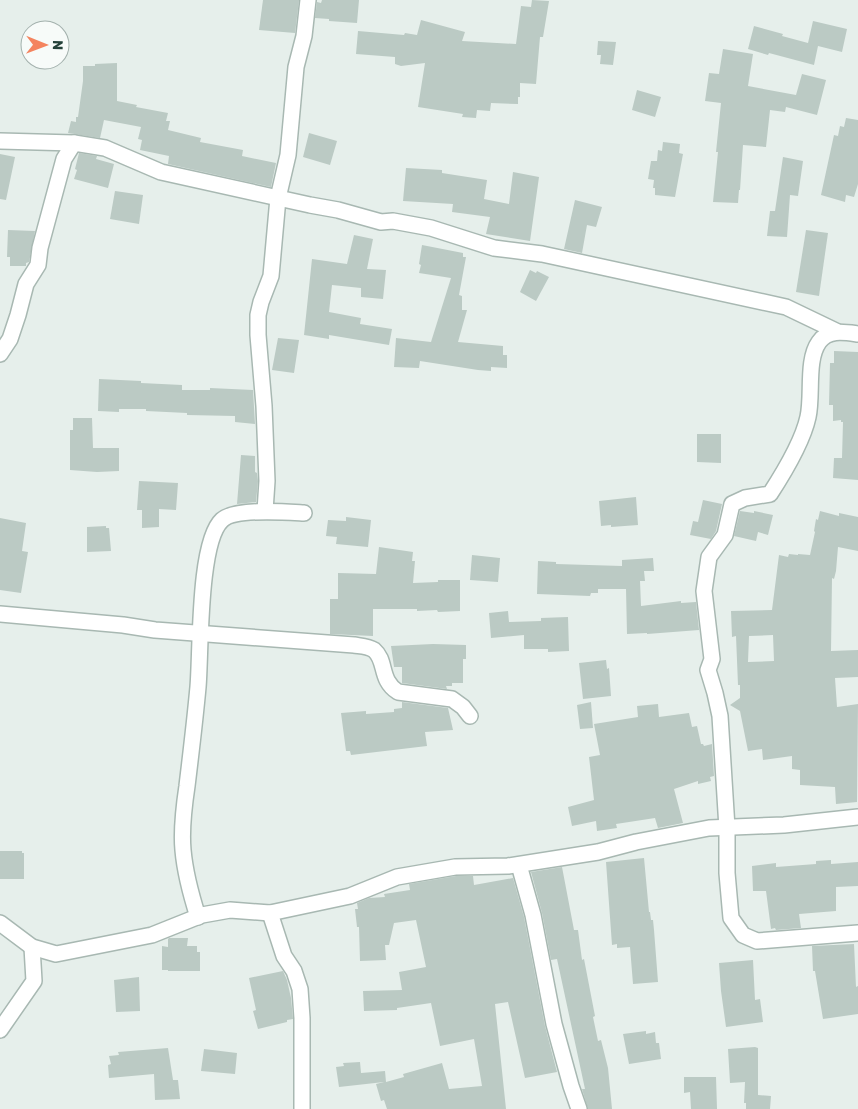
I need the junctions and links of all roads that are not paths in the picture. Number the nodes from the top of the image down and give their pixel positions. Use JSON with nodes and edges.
{"nodes":[{"id":1,"x":308,"y":0,"type":"edge"},
{"id":2,"x":0,"y":141,"type":"edge"},
{"id":3,"x":74,"y":143,"type":"junction"},
{"id":4,"x":278,"y":198,"type":"junction"},
{"id":5,"x":836,"y":331,"type":"junction"},
{"id":6,"x":858,"y":334,"type":"edge"},
{"id":7,"x":0,"y":354,"type":"edge"},
{"id":8,"x":265,"y":511,"type":"junction"},
{"id":9,"x":304,"y":513,"type":"dead end"},
{"id":10,"x":0,"y":614,"type":"edge"},
{"id":11,"x":199,"y":634,"type":"junction"},
{"id":12,"x":470,"y":716,"type":"dead end"},
{"id":13,"x":858,"y":817,"type":"edge"},
{"id":14,"x":728,"y":828,"type":"junction"},
{"id":15,"x":518,"y":865,"type":"junction"},
{"id":16,"x":270,"y":913,"type":"junction"},
{"id":17,"x":198,"y":917,"type":"junction"},
{"id":18,"x":0,"y":923,"type":"edge"},
{"id":19,"x":858,"y":933,"type":"edge"},
{"id":20,"x":32,"y":947,"type":"junction"},
{"id":21,"x":0,"y":1030,"type":"edge"},
{"id":22,"x":302,"y":1109,"type":"edge"},
{"id":23,"x":579,"y":1109,"type":"edge"}],
"edges":[{"from":1,"to":4,"type":"street"},
{"from":2,"to":3,"type":"street"},
{"from":3,"to":4,"type":"street"},
{"from":3,"to":7,"type":"street"},
{"from":4,"to":5,"type":"street"},
{"from":4,"to":8,"type":"street"},
{"from":5,"to":6,"type":"street"},
{"from":5,"to":14,"type":"street"},
{"from":8,"to":9,"type":"street"},
{"from":8,"to":11,"type":"street"},
{"from":10,"to":11,"type":"street"},
{"from":11,"to":12,"type":"street"},
{"from":11,"to":17,"type":"street"},
{"from":13,"to":14,"type":"street"},
{"from":14,"to":15,"type":"street"},
{"from":14,"to":19,"type":"street"},
{"from":15,"to":16,"type":"street"},
{"from":15,"to":23,"type":"street"},
{"from":16,"to":17,"type":"street"},
{"from":16,"to":22,"type":"street"},
{"from":17,"to":20,"type":"street"},
{"from":18,"to":20,"type":"street"},
{"from":20,"to":21,"type":"street"}]}
